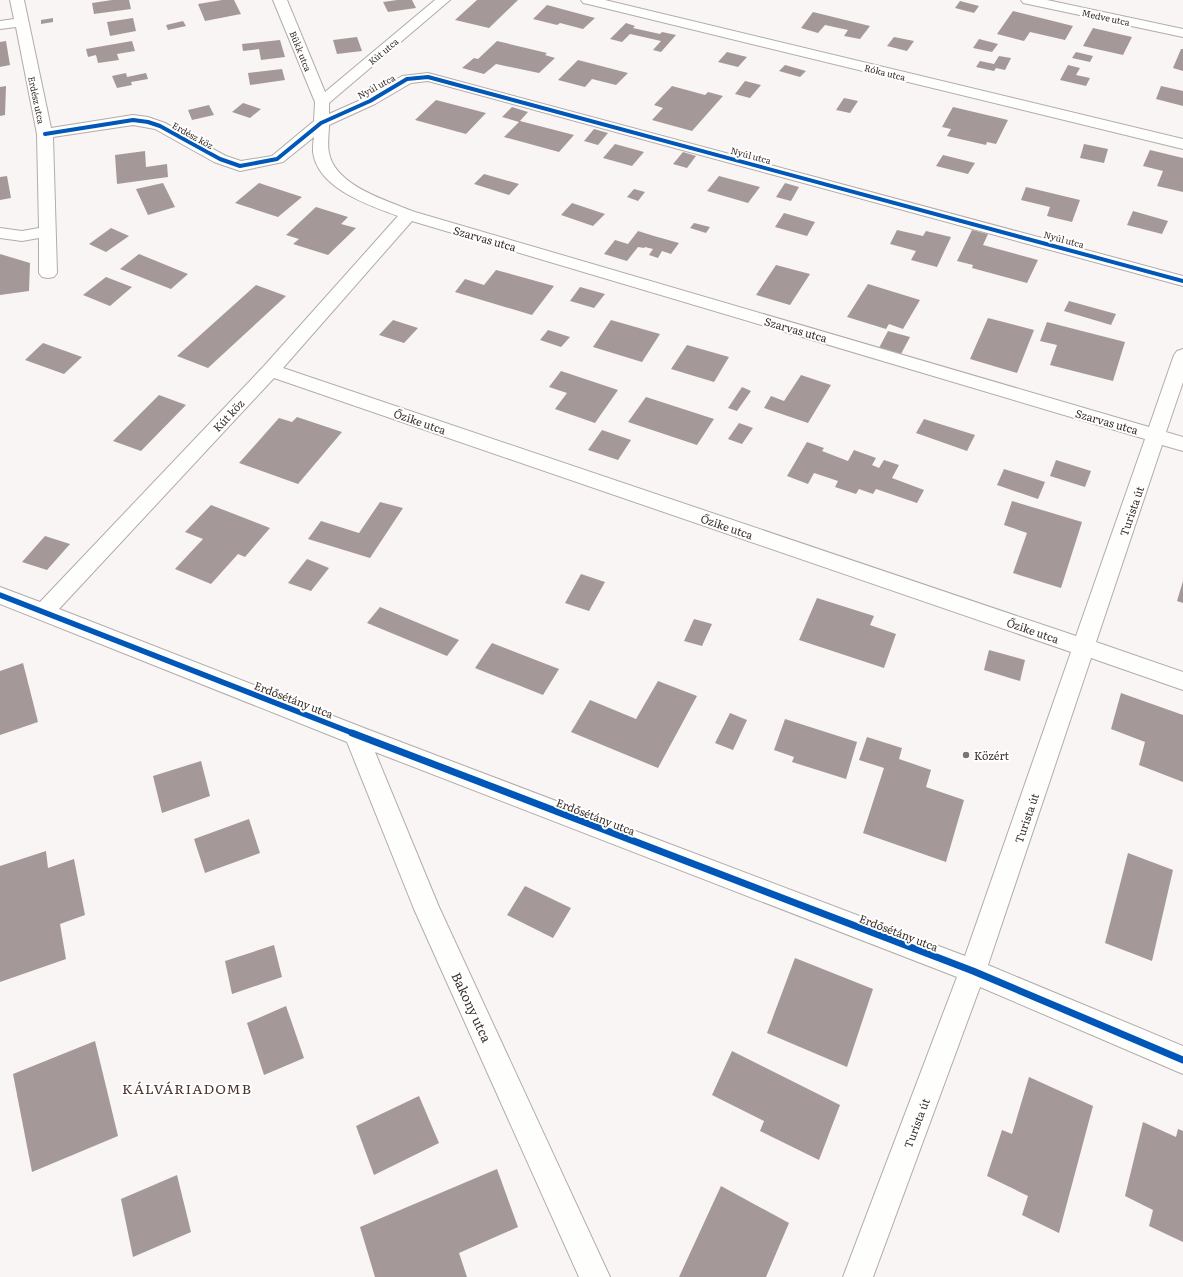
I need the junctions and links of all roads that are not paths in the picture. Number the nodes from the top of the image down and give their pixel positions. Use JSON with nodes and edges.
{"nodes":[{"id":1,"x":17,"y":0,"type":"edge"},
{"id":2,"x":280,"y":0,"type":"edge"},
{"id":3,"x":443,"y":0,"type":"edge"},
{"id":4,"x":588,"y":0,"type":"edge"},
{"id":5,"x":1028,"y":0,"type":"edge"},
{"id":6,"x":21,"y":22,"type":"junction"},
{"id":7,"x":0,"y":24,"type":"edge"},
{"id":8,"x":1183,"y":33,"type":"edge"},
{"id":9,"x":322,"y":102,"type":"junction"},
{"id":10,"x":321,"y":123,"type":"junction"},
{"id":11,"x":45,"y":134,"type":"junction"},
{"id":12,"x":1183,"y":144,"type":"edge"},
{"id":13,"x":409,"y":215,"type":"junction"},
{"id":14,"x":47,"y":231,"type":"junction"},
{"id":15,"x":0,"y":233,"type":"edge"},
{"id":16,"x":48,"y":273,"type":"dead end"},
{"id":17,"x":1183,"y":281,"type":"edge"},
{"id":18,"x":1183,"y":355,"type":"edge"},
{"id":19,"x":271,"y":370,"type":"junction"},
{"id":20,"x":1157,"y":436,"type":"junction"},
{"id":21,"x":1183,"y":444,"type":"edge"},
{"id":22,"x":0,"y":595,"type":"edge"},
{"id":23,"x":43,"y":612,"type":"junction"},
{"id":24,"x":1084,"y":648,"type":"junction"},
{"id":25,"x":1183,"y":681,"type":"edge"},
{"id":26,"x":356,"y":735,"type":"junction"},
{"id":27,"x":973,"y":971,"type":"junction"},
{"id":28,"x":1183,"y":1060,"type":"edge"},
{"id":29,"x":595,"y":1277,"type":"edge"},
{"id":30,"x":858,"y":1277,"type":"edge"}],
"edges":[{"from":1,"to":6,"type":"street","name":"Erdész utca"},
{"from":2,"to":9,"type":"street","name":"Bükk utca"},
{"from":3,"to":9,"type":"street","name":"Kút utca"},
{"from":4,"to":12,"type":"street","name":"Róka utca"},
{"from":5,"to":8,"type":"street","name":"Medve utca"},
{"from":6,"to":7,"type":"street"},
{"from":6,"to":11,"type":"street","name":"Erdész utca"},
{"from":9,"to":10,"type":"street","name":"Szarvas utca"},
{"from":10,"to":11,"type":"street","name":"Erdész köz"},
{"from":10,"to":13,"type":"street","name":"Szarvas utca"},
{"from":10,"to":17,"type":"street","name":"Nyúl utca"},
{"from":11,"to":14,"type":"street","name":"Erdész utca"},
{"from":13,"to":19,"type":"street","name":"Kút köz"},
{"from":13,"to":20,"type":"street","name":"Szarvas utca"},
{"from":14,"to":15,"type":"street"},
{"from":14,"to":16,"type":"street","name":"Erdész utca"},
{"from":18,"to":20,"type":"street","name":"Turista út"},
{"from":19,"to":23,"type":"street","name":"Kút köz"},
{"from":19,"to":24,"type":"street","name":"Őzike utca"},
{"from":20,"to":21,"type":"street","name":"Szarvas utca"},
{"from":20,"to":24,"type":"street","name":"Turista út"},
{"from":22,"to":23,"type":"street","name":"Erdősétány utca"},
{"from":23,"to":26,"type":"street","name":"Erdősétány utca"},
{"from":24,"to":25,"type":"street","name":"Őzike utca"},
{"from":24,"to":27,"type":"street","name":"Turista út"},
{"from":26,"to":27,"type":"street","name":"Erdősétány utca"},
{"from":26,"to":29,"type":"street","name":"Bakony utca"},
{"from":27,"to":28,"type":"street","name":"Erdősétány utca"},
{"from":27,"to":30,"type":"street","name":"Turista út"}]}
